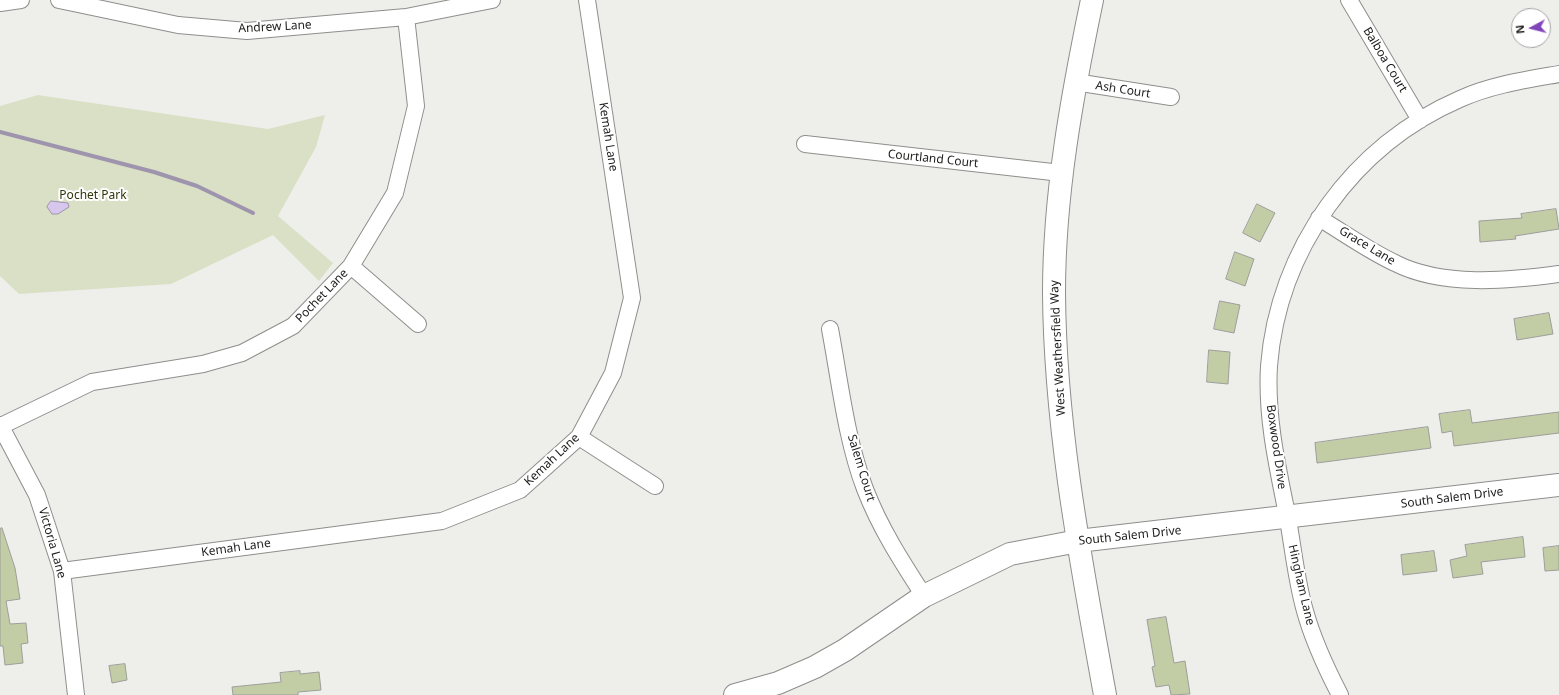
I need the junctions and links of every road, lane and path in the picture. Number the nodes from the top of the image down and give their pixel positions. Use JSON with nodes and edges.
{"nodes":[{"id":1,"x":21,"y":0,"type":"edge"},
{"id":2,"x":59,"y":0,"type":"edge"},
{"id":3,"x":492,"y":0,"type":"edge"},
{"id":4,"x":587,"y":0,"type":"edge"},
{"id":5,"x":1092,"y":0,"type":"edge"},
{"id":6,"x":1349,"y":0,"type":"edge"},
{"id":7,"x":0,"y":3,"type":"edge"},
{"id":8,"x":406,"y":17,"type":"junction"},
{"id":9,"x":1559,"y":74,"type":"edge"},
{"id":10,"x":1075,"y":82,"type":"junction"},
{"id":11,"x":1171,"y":97,"type":"dead end"},
{"id":12,"x":1420,"y":120,"type":"junction"},
{"id":13,"x":805,"y":144,"type":"dead end"},
{"id":14,"x":1061,"y":173,"type":"junction"},
{"id":15,"x":1319,"y":218,"type":"junction"},
{"id":16,"x":351,"y":266,"type":"junction"},
{"id":17,"x":1559,"y":274,"type":"edge"},
{"id":18,"x":418,"y":324,"type":"dead end"},
{"id":19,"x":830,"y":329,"type":"dead end"},
{"id":20,"x":0,"y":425,"type":"edge"},
{"id":21,"x":579,"y":437,"type":"junction"},
{"id":22,"x":1559,"y":485,"type":"edge"},
{"id":23,"x":655,"y":486,"type":"dead end"},
{"id":24,"x":1287,"y":518,"type":"junction"},
{"id":25,"x":1078,"y":541,"type":"junction"},
{"id":26,"x":62,"y":572,"type":"junction"},
{"id":27,"x":924,"y":596,"type":"junction"},
{"id":28,"x":76,"y":695,"type":"edge"},
{"id":29,"x":735,"y":695,"type":"edge"},
{"id":30,"x":1104,"y":695,"type":"edge"},
{"id":31,"x":1340,"y":695,"type":"edge"}],
"edges":[{"from":1,"to":7,"type":"street"},
{"from":2,"to":8,"type":"street","name":"Andrew Lane"},
{"from":3,"to":8,"type":"street","name":"Andrew Lane"},
{"from":4,"to":21,"type":"street","name":"Kemah Lane"},
{"from":5,"to":10,"type":"street","name":"West Weathersfield Way"},
{"from":6,"to":12,"type":"street","name":"Balboa Court"},
{"from":8,"to":16,"type":"street","name":"Pochet Lane"},
{"from":9,"to":12,"type":"street","name":"Boxwood Drive"},
{"from":10,"to":11,"type":"street","name":"Ash Court"},
{"from":10,"to":14,"type":"street","name":"West Weathersfield Way"},
{"from":12,"to":15,"type":"street","name":"Boxwood Drive"},
{"from":13,"to":14,"type":"street","name":"Courtland Court"},
{"from":14,"to":25,"type":"street","name":"West Weathersfield Way"},
{"from":15,"to":17,"type":"street","name":"Grace Lane"},
{"from":15,"to":24,"type":"street","name":"Boxwood Drive"},
{"from":16,"to":18,"type":"street"},
{"from":16,"to":20,"type":"street","name":"Pochet Lane"},
{"from":19,"to":27,"type":"street","name":"Salem Court"},
{"from":20,"to":26,"type":"street","name":"Victoria Lane"},
{"from":21,"to":23,"type":"street"},
{"from":21,"to":26,"type":"street","name":"Kemah Lane"},
{"from":22,"to":24,"type":"street","name":"South Salem Drive"},
{"from":24,"to":25,"type":"street","name":"South Salem Drive"},
{"from":24,"to":31,"type":"street","name":"Hingham Lane"},
{"from":25,"to":27,"type":"street","name":"South Salem Drive"},
{"from":25,"to":30,"type":"street","name":"West Weathersfield Way"},
{"from":26,"to":28,"type":"street","name":"Victoria Lane"},
{"from":27,"to":29,"type":"street","name":"South Salem Drive"}]}
